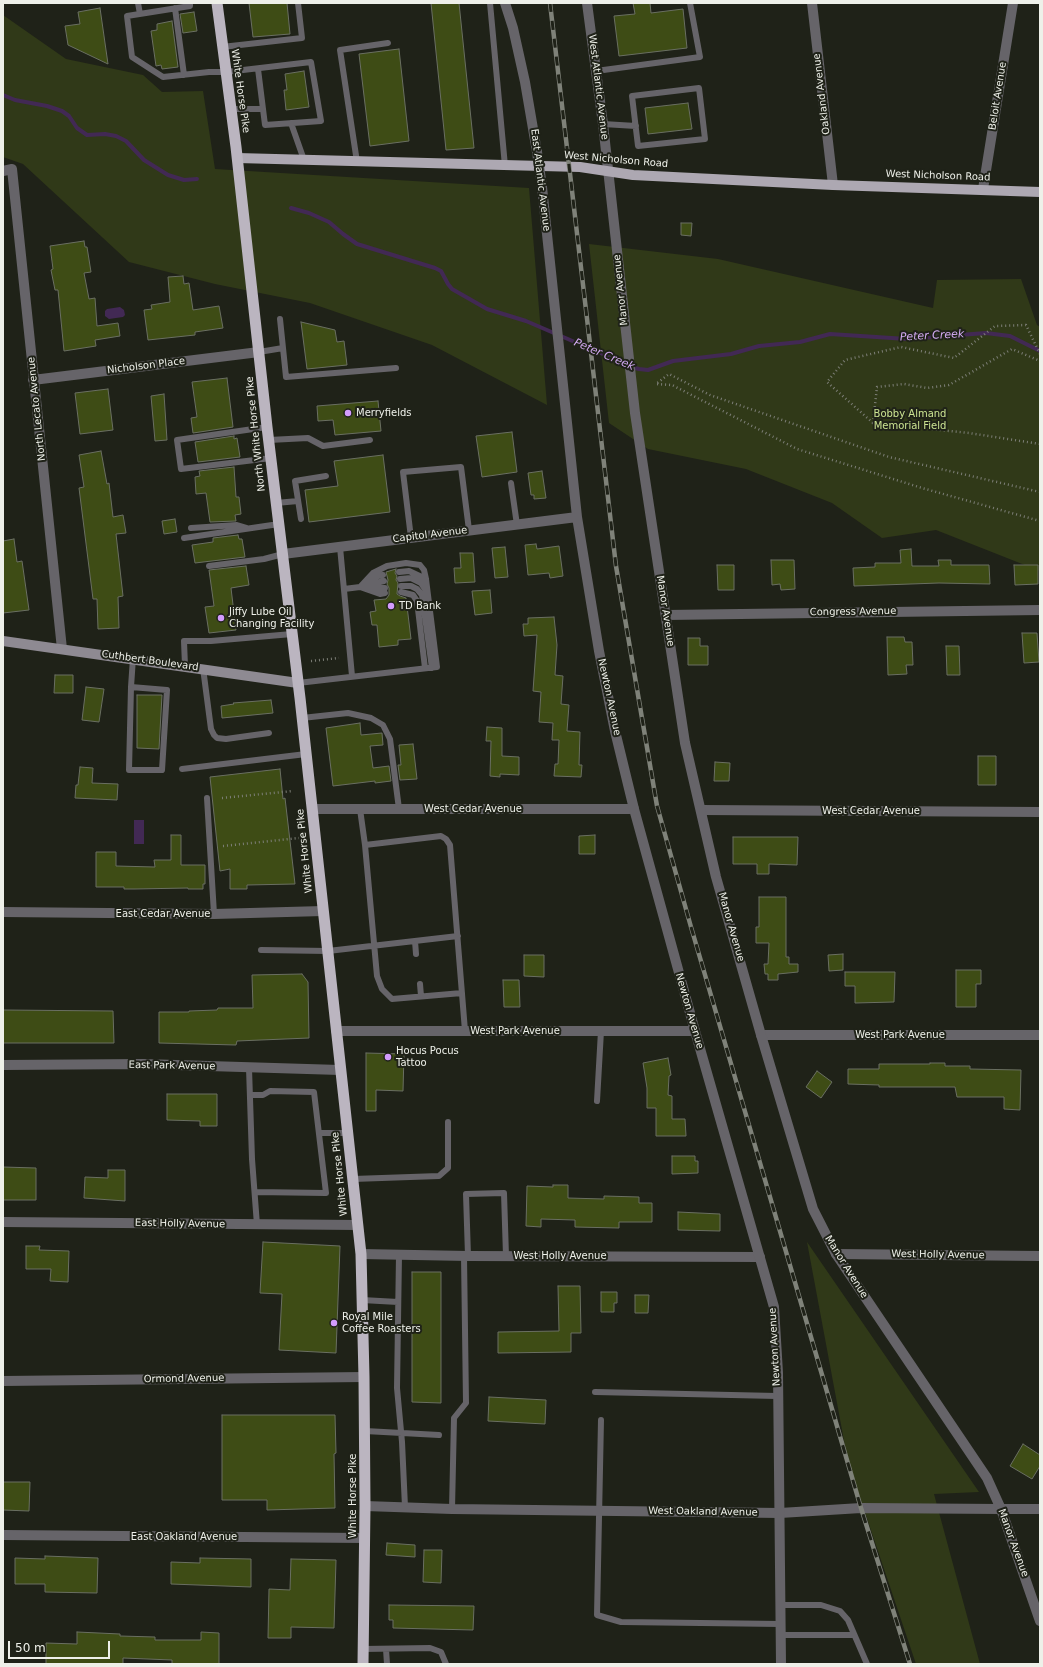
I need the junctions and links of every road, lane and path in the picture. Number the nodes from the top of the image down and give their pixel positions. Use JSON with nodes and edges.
{"nodes":[{"id":1,"x":138,"y":3,"type":"edge"},
{"id":2,"x":190,"y":3,"type":"edge"},
{"id":3,"x":217,"y":3,"type":"edge"},
{"id":4,"x":298,"y":3,"type":"edge"},
{"id":5,"x":490,"y":3,"type":"edge"},
{"id":6,"x":505,"y":3,"type":"edge"},
{"id":7,"x":587,"y":3,"type":"edge"},
{"id":8,"x":690,"y":3,"type":"edge"},
{"id":9,"x":812,"y":3,"type":"edge"},
{"id":10,"x":1013,"y":3,"type":"edge"},
{"id":11,"x":175,"y":8,"type":"junction"},
{"id":12,"x":140,"y":14,"type":"junction"},
{"id":13,"x":388,"y":43,"type":"dead end"},
{"id":14,"x":222,"y":47,"type":"junction"},
{"id":15,"x":258,"y":69,"type":"junction"},
{"id":16,"x":596,"y":70,"type":"junction"},
{"id":17,"x":226,"y":72,"type":"junction"},
{"id":18,"x":184,"y":75,"type":"junction"},
{"id":19,"x":231,"y":109,"type":"junction"},
{"id":20,"x":263,"y":109,"type":"junction"},
{"id":21,"x":291,"y":123,"type":"junction"},
{"id":22,"x":603,"y":124,"type":"junction"},
{"id":23,"x":636,"y":126,"type":"junction"},
{"id":24,"x":237,"y":158,"type":"junction"},
{"id":25,"x":304,"y":160,"type":"junction"},
{"id":26,"x":357,"y":162,"type":"junction"},
{"id":27,"x":506,"y":166,"type":"junction"},
{"id":28,"x":7,"y":170,"type":"edge"},
{"id":29,"x":608,"y":172,"type":"junction"},
{"id":30,"x":240,"y":183,"type":"joint"},
{"id":31,"x":833,"y":185,"type":"junction"},
{"id":32,"x":983,"y":189,"type":"junction"},
{"id":33,"x":1040,"y":192,"type":"edge"},
{"id":34,"x":280,"y":319,"type":"dead end"},
{"id":35,"x":283,"y":348,"type":"junction"},
{"id":36,"x":259,"y":352,"type":"junction"},
{"id":37,"x":1040,"y":354,"type":"edge"},
{"id":38,"x":560,"y":359,"type":"joint"},
{"id":39,"x":1040,"y":361,"type":"edge"},
{"id":40,"x":396,"y":368,"type":"dead end"},
{"id":41,"x":34,"y":380,"type":"junction"},
{"id":42,"x":873,"y":423,"type":"junction"},
{"id":43,"x":267,"y":427,"type":"junction"},
{"id":44,"x":269,"y":440,"type":"junction"},
{"id":45,"x":370,"y":440,"type":"dead end"},
{"id":46,"x":1040,"y":444,"type":"edge"},
{"id":47,"x":271,"y":458,"type":"junction"},
{"id":48,"x":326,"y":476,"type":"dead end"},
{"id":49,"x":511,"y":483,"type":"dead end"},
{"id":50,"x":1040,"y":492,"type":"edge"},
{"id":51,"x":298,"y":501,"type":"junction"},
{"id":52,"x":276,"y":503,"type":"junction"},
{"id":53,"x":577,"y":517,"type":"junction"},
{"id":54,"x":301,"y":518,"type":"dead end"},
{"id":55,"x":1040,"y":521,"type":"edge"},
{"id":56,"x":279,"y":524,"type":"junction"},
{"id":57,"x":518,"y":525,"type":"junction"},
{"id":58,"x":191,"y":528,"type":"dead end"},
{"id":59,"x":249,"y":529,"type":"junction"},
{"id":60,"x":469,"y":530,"type":"junction"},
{"id":61,"x":184,"y":538,"type":"dead end"},
{"id":62,"x":411,"y":538,"type":"junction"},
{"id":63,"x":340,"y":547,"type":"junction"},
{"id":64,"x":283,"y":554,"type":"junction"},
{"id":65,"x":209,"y":566,"type":"dead end"},
{"id":66,"x":399,"y":572,"type":"dead end"},
{"id":67,"x":383,"y":578,"type":"dead end"},
{"id":68,"x":400,"y":579,"type":"dead end"},
{"id":69,"x":426,"y":579,"type":"junction"},
{"id":70,"x":360,"y":588,"type":"junction"},
{"id":71,"x":344,"y":589,"type":"junction"},
{"id":72,"x":401,"y":589,"type":"dead end"},
{"id":73,"x":385,"y":590,"type":"dead end"},
{"id":74,"x":428,"y":593,"type":"junction"},
{"id":75,"x":1040,"y":610,"type":"edge"},
{"id":76,"x":666,"y":615,"type":"junction"},
{"id":77,"x":292,"y":634,"type":"junction"},
{"id":78,"x":3,"y":641,"type":"edge"},
{"id":79,"x":62,"y":649,"type":"junction"},
{"id":80,"x":133,"y":658,"type":"junction"},
{"id":81,"x":339,"y":658,"type":"dead end"},
{"id":82,"x":311,"y":662,"type":"dead end"},
{"id":83,"x":185,"y":666,"type":"junction"},
{"id":84,"x":203,"y":668,"type":"junction"},
{"id":85,"x":431,"y":668,"type":"junction"},
{"id":86,"x":352,"y":676,"type":"junction"},
{"id":87,"x":298,"y":683,"type":"junction"},
{"id":88,"x":131,"y":687,"type":"junction"},
{"id":89,"x":302,"y":718,"type":"junction"},
{"id":90,"x":269,"y":734,"type":"dead end"},
{"id":91,"x":306,"y":754,"type":"junction"},
{"id":92,"x":182,"y":769,"type":"dead end"},
{"id":93,"x":293,"y":790,"type":"dead end"},
{"id":94,"x":207,"y":798,"type":"dead end"},
{"id":95,"x":222,"y":798,"type":"dead end"},
{"id":96,"x":313,"y":809,"type":"junction"},
{"id":97,"x":360,"y":809,"type":"junction"},
{"id":98,"x":398,"y":809,"type":"junction"},
{"id":99,"x":634,"y":809,"type":"junction"},
{"id":100,"x":701,"y":810,"type":"junction"},
{"id":101,"x":1040,"y":812,"type":"edge"},
{"id":102,"x":299,"y":838,"type":"dead end"},
{"id":103,"x":365,"y":845,"type":"junction"},
{"id":104,"x":223,"y":846,"type":"dead end"},
{"id":105,"x":323,"y":911,"type":"junction"},
{"id":106,"x":3,"y":912,"type":"edge"},
{"id":107,"x":214,"y":914,"type":"junction"},
{"id":108,"x":458,"y":936,"type":"junction"},
{"id":109,"x":415,"y":941,"type":"junction"},
{"id":110,"x":374,"y":946,"type":"junction"},
{"id":111,"x":260,"y":950,"type":"dead end"},
{"id":112,"x":328,"y":951,"type":"junction"},
{"id":113,"x":416,"y":954,"type":"dead end"},
{"id":114,"x":420,"y":984,"type":"dead end"},
{"id":115,"x":462,"y":993,"type":"junction"},
{"id":116,"x":421,"y":996,"type":"junction"},
{"id":117,"x":336,"y":1031,"type":"junction"},
{"id":118,"x":465,"y":1031,"type":"junction"},
{"id":119,"x":602,"y":1031,"type":"junction"},
{"id":120,"x":695,"y":1031,"type":"junction"},
{"id":121,"x":761,"y":1035,"type":"junction"},
{"id":122,"x":1040,"y":1035,"type":"edge"},
{"id":123,"x":3,"y":1064,"type":"edge"},
{"id":124,"x":249,"y":1068,"type":"junction"},
{"id":125,"x":340,"y":1070,"type":"junction"},
{"id":126,"x":250,"y":1095,"type":"junction"},
{"id":127,"x":597,"y":1101,"type":"dead end"},
{"id":128,"x":448,"y":1122,"type":"dead end"},
{"id":129,"x":318,"y":1133,"type":"junction"},
{"id":130,"x":348,"y":1133,"type":"junction"},
{"id":131,"x":353,"y":1179,"type":"junction"},
{"id":132,"x":255,"y":1192,"type":"junction"},
{"id":133,"x":3,"y":1222,"type":"edge"},
{"id":134,"x":257,"y":1225,"type":"junction"},
{"id":135,"x":358,"y":1226,"type":"junction"},
{"id":136,"x":361,"y":1254,"type":"junction"},
{"id":137,"x":836,"y":1254,"type":"junction"},
{"id":138,"x":399,"y":1255,"type":"junction"},
{"id":139,"x":466,"y":1256,"type":"junction"},
{"id":140,"x":506,"y":1256,"type":"junction"},
{"id":141,"x":1040,"y":1256,"type":"edge"},
{"id":142,"x":760,"y":1257,"type":"junction"},
{"id":143,"x":362,"y":1300,"type":"junction"},
{"id":144,"x":398,"y":1302,"type":"junction"},
{"id":145,"x":364,"y":1377,"type":"junction"},
{"id":146,"x":3,"y":1381,"type":"edge"},
{"id":147,"x":595,"y":1392,"type":"dead end"},
{"id":148,"x":777,"y":1396,"type":"junction"},
{"id":149,"x":601,"y":1420,"type":"dead end"},
{"id":150,"x":365,"y":1431,"type":"junction"},
{"id":151,"x":401,"y":1432,"type":"junction"},
{"id":152,"x":439,"y":1435,"type":"dead end"},
{"id":153,"x":365,"y":1506,"type":"junction"},
{"id":154,"x":405,"y":1507,"type":"junction"},
{"id":155,"x":452,"y":1509,"type":"junction"},
{"id":156,"x":1001,"y":1509,"type":"junction"},
{"id":157,"x":1040,"y":1509,"type":"edge"},
{"id":158,"x":600,"y":1510,"type":"junction"},
{"id":159,"x":780,"y":1513,"type":"junction"},
{"id":160,"x":3,"y":1536,"type":"edge"},
{"id":161,"x":365,"y":1538,"type":"junction"},
{"id":162,"x":781,"y":1605,"type":"junction"},
{"id":163,"x":1040,"y":1621,"type":"edge"},
{"id":164,"x":781,"y":1624,"type":"junction"},
{"id":165,"x":781,"y":1635,"type":"junction"},
{"id":166,"x":854,"y":1635,"type":"junction"},
{"id":167,"x":363,"y":1649,"type":"junction"},
{"id":168,"x":386,"y":1649,"type":"junction"},
{"id":169,"x":363,"y":1664,"type":"edge"},
{"id":170,"x":387,"y":1664,"type":"edge"},
{"id":171,"x":446,"y":1664,"type":"edge"},
{"id":172,"x":782,"y":1664,"type":"edge"},
{"id":173,"x":867,"y":1664,"type":"edge"}],
"edges":[{"from":1,"to":12,"type":"lane"},
{"from":2,"to":11,"type":"lane"},
{"from":3,"to":14,"type":"highway","name":"White Horse Pike"},
{"from":4,"to":14,"type":"lane"},
{"from":5,"to":27,"type":"lane"},
{"from":6,"to":38,"type":"street","name":"East Atlantic Avenue","bridge":true},
{"from":7,"to":16,"type":"street","name":"West Atlantic Avenue"},
{"from":8,"to":16,"type":"lane"},
{"from":9,"to":31,"type":"street","name":"Oakland Avenue"},
{"from":10,"to":32,"type":"street","name":"Beloit Avenue"},
{"from":11,"to":12,"type":"lane"},
{"from":11,"to":18,"type":"lane"},
{"from":12,"to":18,"type":"lane"},
{"from":13,"to":26,"type":"lane"},
{"from":14,"to":17,"type":"highway","name":"White Horse Pike"},
{"from":15,"to":17,"type":"lane"},
{"from":15,"to":20,"type":"lane"},
{"from":15,"to":21,"type":"lane"},
{"from":16,"to":22,"type":"street","name":"West Atlantic Avenue"},
{"from":17,"to":18,"type":"lane"},
{"from":17,"to":19,"type":"highway","name":"White Horse Pike"},
{"from":19,"to":20,"type":"lane"},
{"from":19,"to":24,"type":"highway","name":"White Horse Pike"},
{"from":20,"to":21,"type":"lane"},
{"from":21,"to":25,"type":"lane"},
{"from":22,"to":23,"type":"lane"},
{"from":22,"to":29,"type":"street","name":"West Atlantic Avenue"},
{"from":23,"to":23,"type":"lane"},
{"from":24,"to":25,"type":"main road","name":"West Nicholson Road"},
{"from":24,"to":30,"type":"highway","name":"White Horse Pike"},
{"from":25,"to":26,"type":"main road","name":"West Nicholson Road"},
{"from":26,"to":27,"type":"main road","name":"West Nicholson Road"},
{"from":27,"to":29,"type":"main road","name":"West Nicholson Road"},
{"from":28,"to":41,"type":"street","name":"North Lecato Avenue"},
{"from":29,"to":31,"type":"main road","name":"West Nicholson Road"},
{"from":29,"to":76,"type":"street","name":"Manor Avenue"},
{"from":30,"to":36,"type":"highway","name":"North White Horse Pike"},
{"from":31,"to":32,"type":"main road","name":"West Nicholson Road"},
{"from":32,"to":33,"type":"main road","name":"West Nicholson Road"},
{"from":34,"to":35,"type":"lane"},
{"from":35,"to":36,"type":"lane"},
{"from":35,"to":40,"type":"lane"},
{"from":36,"to":41,"type":"street","name":"Nicholson Place"},
{"from":36,"to":43,"type":"highway","name":"North White Horse Pike"},
{"from":37,"to":42,"type":"path"},
{"from":38,"to":53,"type":"street","name":"Newton Avenue"},
{"from":39,"to":42,"type":"path"},
{"from":41,"to":79,"type":"street","name":"North Lecato Avenue"},
{"from":42,"to":46,"type":"path"},
{"from":43,"to":44,"type":"highway","name":"North White Horse Pike"},
{"from":43,"to":47,"type":"lane"},
{"from":44,"to":45,"type":"lane"},
{"from":44,"to":47,"type":"highway","name":"North White Horse Pike"},
{"from":47,"to":52,"type":"highway","name":"North White Horse Pike"},
{"from":48,"to":51,"type":"lane"},
{"from":49,"to":57,"type":"lane"},
{"from":50,"to":55,"type":"path"},
{"from":51,"to":52,"type":"lane"},
{"from":51,"to":54,"type":"lane"},
{"from":52,"to":56,"type":"highway","name":"North White Horse Pike"},
{"from":53,"to":57,"type":"street","name":"Capitol Avenue"},
{"from":53,"to":99,"type":"street","name":"Newton Avenue"},
{"from":56,"to":59,"type":"lane"},
{"from":56,"to":64,"type":"highway","name":"North White Horse Pike"},
{"from":57,"to":60,"type":"street","name":"Capitol Avenue"},
{"from":58,"to":59,"type":"lane"},
{"from":59,"to":61,"type":"lane"},
{"from":60,"to":62,"type":"street","name":"Capitol Avenue"},
{"from":60,"to":62,"type":"lane"},
{"from":62,"to":63,"type":"street","name":"Capitol Avenue"},
{"from":63,"to":64,"type":"street","name":"Capitol Avenue"},
{"from":63,"to":71,"type":"lane"},
{"from":64,"to":65,"type":"lane"},
{"from":64,"to":77,"type":"highway","name":"North White Horse Pike"},
{"from":66,"to":69,"type":"lane"},
{"from":67,"to":70,"type":"lane"},
{"from":68,"to":74,"type":"lane"},
{"from":69,"to":70,"type":"lane"},
{"from":69,"to":74,"type":"lane"},
{"from":70,"to":71,"type":"lane"},
{"from":70,"to":73,"type":"lane"},
{"from":71,"to":86,"type":"lane"},
{"from":72,"to":85,"type":"lane"},
{"from":74,"to":85,"type":"lane"},
{"from":75,"to":76,"type":"street","name":"Congress Avenue"},
{"from":76,"to":100,"type":"street","name":"Manor Avenue"},
{"from":77,"to":83,"type":"lane"},
{"from":77,"to":87,"type":"highway","name":"North White Horse Pike"},
{"from":78,"to":79,"type":"main road","name":"Cuthbert Boulevard"},
{"from":79,"to":80,"type":"main road","name":"Cuthbert Boulevard"},
{"from":80,"to":83,"type":"main road","name":"Cuthbert Boulevard"},
{"from":80,"to":88,"type":"lane"},
{"from":81,"to":82,"type":"path"},
{"from":83,"to":84,"type":"main road","name":"Cuthbert Boulevard"},
{"from":84,"to":87,"type":"main road","name":"Cuthbert Boulevard"},
{"from":84,"to":90,"type":"lane"},
{"from":85,"to":86,"type":"lane"},
{"from":86,"to":87,"type":"lane"},
{"from":87,"to":89,"type":"highway","name":"White Horse Pike"},
{"from":88,"to":88,"type":"lane"},
{"from":89,"to":91,"type":"highway","name":"White Horse Pike"},
{"from":89,"to":98,"type":"lane"},
{"from":91,"to":92,"type":"lane"},
{"from":91,"to":96,"type":"highway","name":"White Horse Pike"},
{"from":93,"to":95,"type":"path"},
{"from":94,"to":107,"type":"lane"},
{"from":96,"to":97,"type":"street","name":"West Cedar Avenue"},
{"from":96,"to":105,"type":"highway","name":"White Horse Pike"},
{"from":97,"to":98,"type":"street","name":"West Cedar Avenue"},
{"from":97,"to":103,"type":"lane"},
{"from":98,"to":99,"type":"street","name":"West Cedar Avenue"},
{"from":99,"to":120,"type":"street","name":"Newton Avenue"},
{"from":100,"to":101,"type":"street","name":"West Cedar Avenue"},
{"from":100,"to":121,"type":"street","name":"Manor Avenue"},
{"from":102,"to":104,"type":"path"},
{"from":103,"to":108,"type":"lane"},
{"from":103,"to":110,"type":"lane"},
{"from":105,"to":107,"type":"street","name":"East Cedar Avenue"},
{"from":105,"to":112,"type":"highway","name":"White Horse Pike"},
{"from":106,"to":107,"type":"street","name":"East Cedar Avenue"},
{"from":108,"to":109,"type":"lane"},
{"from":108,"to":115,"type":"lane"},
{"from":109,"to":110,"type":"lane"},
{"from":109,"to":113,"type":"lane"},
{"from":110,"to":112,"type":"lane"},
{"from":110,"to":116,"type":"lane"},
{"from":111,"to":112,"type":"lane"},
{"from":112,"to":117,"type":"highway","name":"White Horse Pike"},
{"from":114,"to":116,"type":"lane"},
{"from":115,"to":116,"type":"lane"},
{"from":115,"to":118,"type":"lane"},
{"from":117,"to":118,"type":"street","name":"West Park Avenue"},
{"from":117,"to":125,"type":"highway","name":"White Horse Pike"},
{"from":118,"to":119,"type":"street","name":"West Park Avenue"},
{"from":119,"to":120,"type":"street","name":"West Park Avenue"},
{"from":119,"to":127,"type":"lane"},
{"from":120,"to":142,"type":"street","name":"Newton Avenue"},
{"from":121,"to":122,"type":"street","name":"West Park Avenue"},
{"from":121,"to":137,"type":"street","name":"Manor Avenue"},
{"from":123,"to":124,"type":"street","name":"East Park Avenue"},
{"from":124,"to":125,"type":"street","name":"East Park Avenue"},
{"from":124,"to":126,"type":"lane"},
{"from":125,"to":130,"type":"highway","name":"White Horse Pike"},
{"from":126,"to":129,"type":"lane"},
{"from":126,"to":132,"type":"lane"},
{"from":128,"to":131,"type":"lane"},
{"from":129,"to":130,"type":"lane"},
{"from":129,"to":132,"type":"lane"},
{"from":130,"to":131,"type":"highway","name":"White Horse Pike"},
{"from":131,"to":135,"type":"highway","name":"White Horse Pike"},
{"from":132,"to":134,"type":"lane"},
{"from":133,"to":134,"type":"street","name":"East Holly Avenue"},
{"from":134,"to":135,"type":"street","name":"East Holly Avenue"},
{"from":135,"to":136,"type":"highway","name":"White Horse Pike"},
{"from":136,"to":138,"type":"street","name":"West Holly Avenue"},
{"from":136,"to":143,"type":"highway","name":"White Horse Pike"},
{"from":137,"to":141,"type":"street","name":"West Holly Avenue"},
{"from":137,"to":156,"type":"street","name":"Manor Avenue"},
{"from":138,"to":139,"type":"street","name":"West Holly Avenue"},
{"from":138,"to":144,"type":"lane"},
{"from":139,"to":140,"type":"street","name":"West Holly Avenue"},
{"from":139,"to":140,"type":"lane"},
{"from":139,"to":155,"type":"lane"},
{"from":140,"to":142,"type":"street","name":"West Holly Avenue"},
{"from":142,"to":148,"type":"street","name":"Newton Avenue"},
{"from":143,"to":144,"type":"lane"},
{"from":143,"to":145,"type":"highway","name":"White Horse Pike"},
{"from":144,"to":151,"type":"lane"},
{"from":145,"to":146,"type":"street","name":"Ormond Avenue"},
{"from":145,"to":150,"type":"highway","name":"White Horse Pike"},
{"from":147,"to":148,"type":"lane"},
{"from":148,"to":159,"type":"street","name":"Newton Avenue"},
{"from":149,"to":158,"type":"lane"},
{"from":150,"to":151,"type":"lane"},
{"from":150,"to":153,"type":"highway","name":"White Horse Pike"},
{"from":151,"to":152,"type":"lane"},
{"from":151,"to":154,"type":"lane"},
{"from":153,"to":154,"type":"street","name":"West Oakland Avenue"},
{"from":153,"to":161,"type":"highway","name":"White Horse Pike"},
{"from":154,"to":155,"type":"street","name":"West Oakland Avenue"},
{"from":155,"to":158,"type":"street","name":"West Oakland Avenue"},
{"from":156,"to":157,"type":"street","name":"West Oakland Avenue"},
{"from":156,"to":159,"type":"street","name":"West Oakland Avenue"},
{"from":156,"to":163,"type":"street","name":"Manor Avenue"},
{"from":158,"to":159,"type":"street","name":"West Oakland Avenue"},
{"from":158,"to":164,"type":"lane"},
{"from":159,"to":162,"type":"street","name":"Newton Avenue"},
{"from":160,"to":161,"type":"street","name":"East Oakland Avenue"},
{"from":161,"to":167,"type":"highway","name":"White Horse Pike"},
{"from":162,"to":164,"type":"street","name":"Newton Avenue"},
{"from":162,"to":166,"type":"lane"},
{"from":164,"to":165,"type":"street","name":"Newton Avenue"},
{"from":165,"to":166,"type":"lane"},
{"from":165,"to":172,"type":"street","name":"Newton Avenue"},
{"from":166,"to":173,"type":"lane"},
{"from":167,"to":168,"type":"lane"},
{"from":167,"to":169,"type":"highway","name":"White Horse Pike"},
{"from":168,"to":170,"type":"lane"},
{"from":168,"to":171,"type":"lane"}]}
